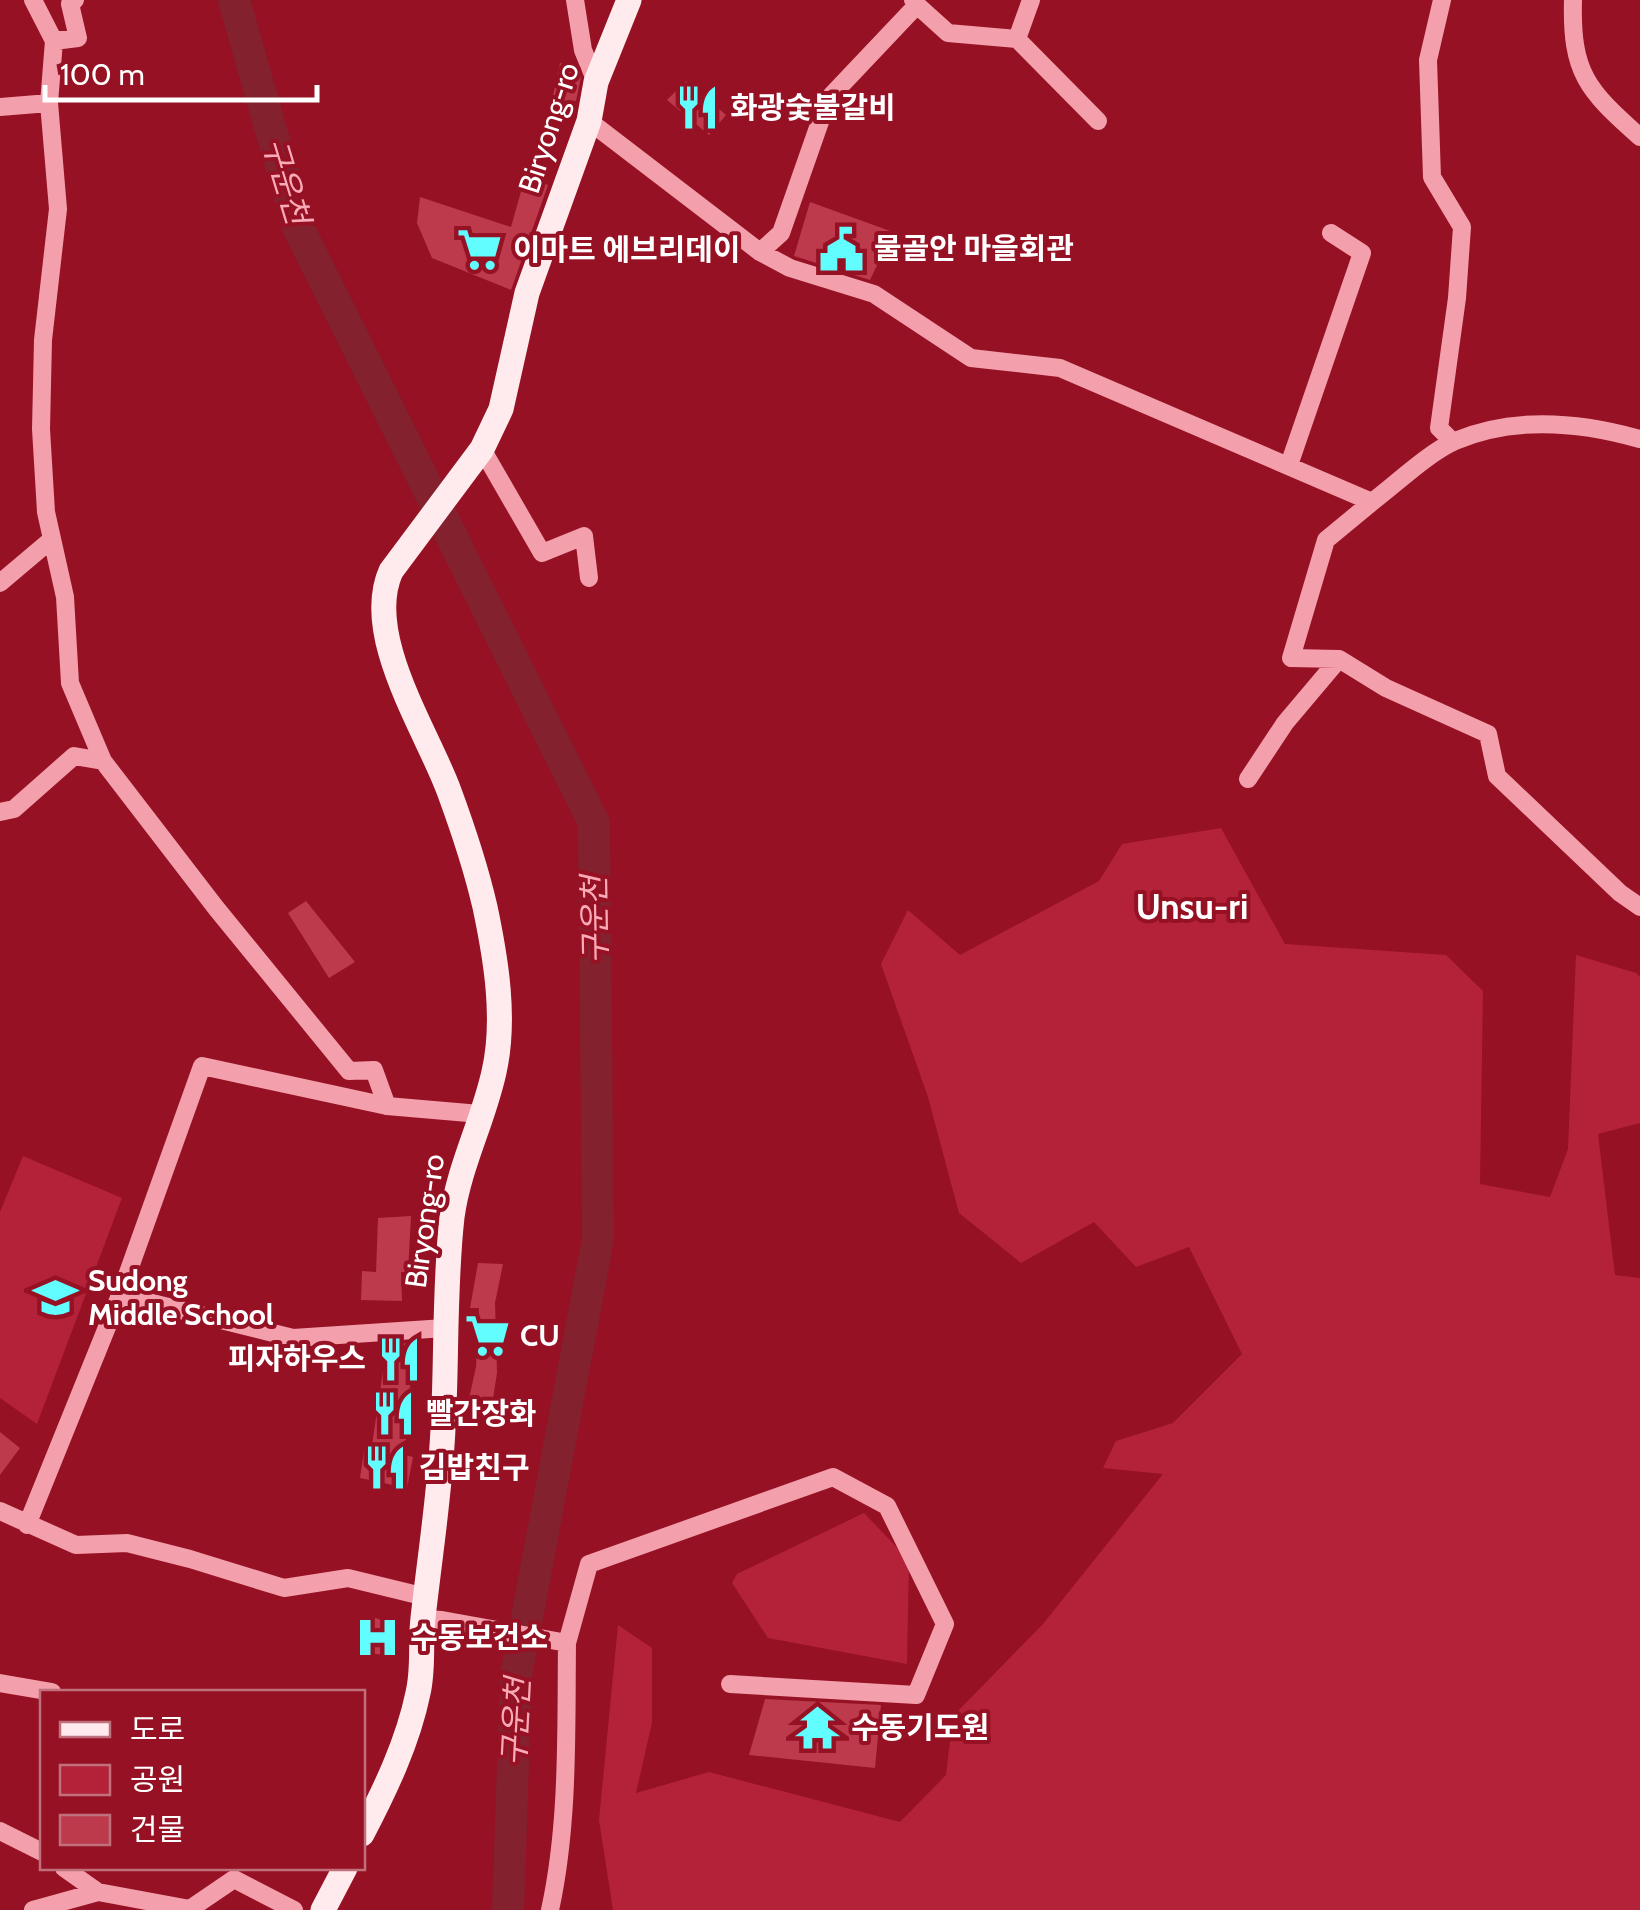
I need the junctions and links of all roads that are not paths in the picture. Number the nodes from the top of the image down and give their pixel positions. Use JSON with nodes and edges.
{"nodes":[{"id":1,"x":33,"y":0,"type":"edge"},
{"id":2,"x":76,"y":0,"type":"edge"},
{"id":3,"x":574,"y":0,"type":"edge"},
{"id":4,"x":629,"y":0,"type":"edge"},
{"id":5,"x":1031,"y":0,"type":"edge"},
{"id":6,"x":1442,"y":0,"type":"edge"},
{"id":7,"x":1573,"y":0,"type":"edge"},
{"id":8,"x":915,"y":2,"type":"edge"},
{"id":9,"x":1016,"y":40,"type":"junction"},
{"id":10,"x":54,"y":41,"type":"junction"},
{"id":11,"x":596,"y":82,"type":"junction"},
{"id":12,"x":49,"y":103,"type":"junction"},
{"id":13,"x":0,"y":107,"type":"edge"},
{"id":14,"x":589,"y":121,"type":"junction"},
{"id":15,"x":1098,"y":121,"type":"dead end"},
{"id":16,"x":1640,"y":137,"type":"edge"},
{"id":17,"x":1331,"y":233,"type":"dead end"},
{"id":18,"x":760,"y":252,"type":"junction"},
{"id":19,"x":1640,"y":440,"type":"edge"},
{"id":20,"x":1453,"y":442,"type":"junction"},
{"id":21,"x":482,"y":450,"type":"junction"},
{"id":22,"x":1288,"y":465,"type":"junction"},
{"id":23,"x":1372,"y":502,"type":"junction"},
{"id":24,"x":52,"y":539,"type":"junction"},
{"id":25,"x":589,"y":578,"type":"dead end"},
{"id":26,"x":0,"y":583,"type":"edge"},
{"id":27,"x":1340,"y":660,"type":"junction"},
{"id":28,"x":103,"y":761,"type":"junction"},
{"id":29,"x":1248,"y":779,"type":"dead end"},
{"id":30,"x":0,"y":812,"type":"edge"},
{"id":31,"x":1640,"y":907,"type":"edge"},
{"id":32,"x":387,"y":1106,"type":"junction"},
{"id":33,"x":480,"y":1114,"type":"junction"},
{"id":34,"x":120,"y":1295,"type":"junction"},
{"id":35,"x":445,"y":1328,"type":"junction"},
{"id":36,"x":0,"y":1512,"type":"edge"},
{"id":37,"x":27,"y":1525,"type":"junction"},
{"id":38,"x":430,"y":1612,"type":"junction"},
{"id":39,"x":563,"y":1641,"type":"junction"},
{"id":40,"x":0,"y":1683,"type":"edge"},
{"id":41,"x":730,"y":1684,"type":"dead end"},
{"id":42,"x":40,"y":1690,"type":"edge"},
{"id":43,"x":365,"y":1823,"type":"edge"},
{"id":44,"x":0,"y":1832,"type":"edge"},
{"id":45,"x":40,"y":1851,"type":"edge"},
{"id":46,"x":67,"y":1870,"type":"edge"},
{"id":47,"x":344,"y":1870,"type":"edge"},
{"id":48,"x":98,"y":1892,"type":"junction"},
{"id":49,"x":33,"y":1910,"type":"edge"},
{"id":50,"x":294,"y":1910,"type":"edge"},
{"id":51,"x":322,"y":1910,"type":"edge"},
{"id":52,"x":550,"y":1910,"type":"edge"}],
"edges":[{"from":1,"to":10,"type":"street"},
{"from":2,"to":10,"type":"street"},
{"from":3,"to":11,"type":"street"},
{"from":4,"to":11,"type":"main road","name":"Biryong-ro"},
{"from":5,"to":9,"type":"street"},
{"from":6,"to":20,"type":"street"},
{"from":7,"to":16,"type":"street"},
{"from":8,"to":9,"type":"street"},
{"from":8,"to":18,"type":"street"},
{"from":9,"to":15,"type":"street"},
{"from":10,"to":12,"type":"street"},
{"from":11,"to":14,"type":"main road","name":"Biryong-ro"},
{"from":12,"to":13,"type":"street"},
{"from":12,"to":24,"type":"street"},
{"from":14,"to":18,"type":"street"},
{"from":14,"to":21,"type":"main road","name":"Biryong-ro"},
{"from":17,"to":22,"type":"street"},
{"from":18,"to":22,"type":"street"},
{"from":19,"to":20,"type":"street"},
{"from":20,"to":23,"type":"street"},
{"from":21,"to":25,"type":"street"},
{"from":21,"to":33,"type":"main road","name":"Biryong-ro"},
{"from":22,"to":23,"type":"street"},
{"from":23,"to":27,"type":"street"},
{"from":24,"to":26,"type":"street"},
{"from":24,"to":28,"type":"street"},
{"from":27,"to":29,"type":"street"},
{"from":27,"to":31,"type":"street"},
{"from":28,"to":30,"type":"street"},
{"from":28,"to":32,"type":"street"},
{"from":32,"to":33,"type":"street"},
{"from":32,"to":34,"type":"street"},
{"from":33,"to":35,"type":"main road","name":"Biryong-ro"},
{"from":34,"to":35,"type":"street"},
{"from":34,"to":37,"type":"street"},
{"from":35,"to":38,"type":"main road","name":"Biryong-ro"},
{"from":36,"to":37,"type":"street"},
{"from":37,"to":38,"type":"street"},
{"from":38,"to":39,"type":"street"},
{"from":38,"to":43,"type":"main road","name":"Biryong-ro"},
{"from":39,"to":41,"type":"street"},
{"from":39,"to":52,"type":"street"},
{"from":40,"to":42,"type":"street"},
{"from":44,"to":45,"type":"street"},
{"from":46,"to":48,"type":"street"},
{"from":47,"to":51,"type":"main road"},
{"from":48,"to":49,"type":"street"},
{"from":48,"to":50,"type":"street"}]}
